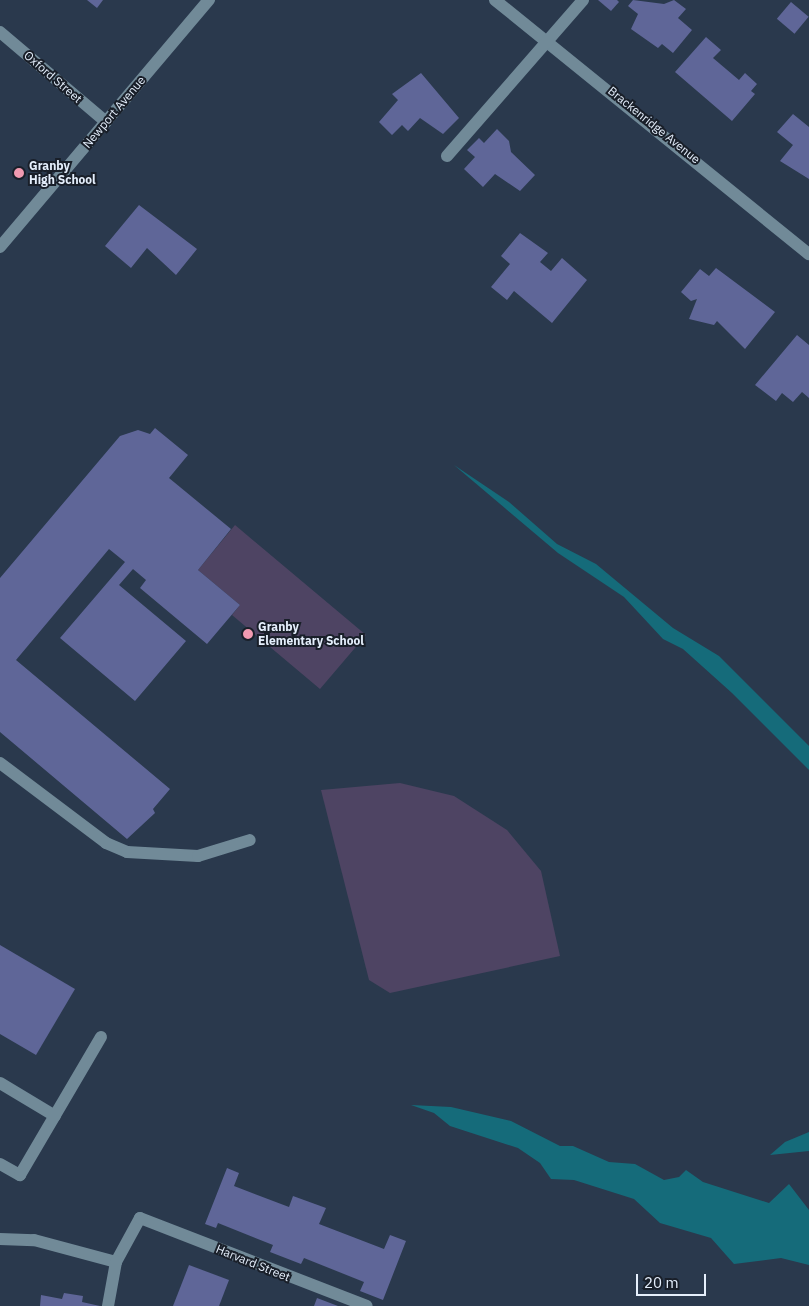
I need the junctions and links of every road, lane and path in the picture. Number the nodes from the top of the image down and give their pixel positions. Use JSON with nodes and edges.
{"nodes":[{"id":1,"x":209,"y":0,"type":"edge"},
{"id":2,"x":495,"y":0,"type":"edge"},
{"id":3,"x":582,"y":0,"type":"edge"},
{"id":4,"x":0,"y":32,"type":"edge"},
{"id":5,"x":547,"y":39,"type":"junction"},
{"id":6,"x":106,"y":122,"type":"junction"},
{"id":7,"x":447,"y":156,"type":"dead end"},
{"id":8,"x":0,"y":247,"type":"edge"},
{"id":9,"x":809,"y":254,"type":"edge"},
{"id":10,"x":0,"y":763,"type":"edge"},
{"id":11,"x":250,"y":840,"type":"dead end"},
{"id":12,"x":100,"y":1037,"type":"dead end"},
{"id":13,"x":0,"y":1083,"type":"edge"},
{"id":14,"x":55,"y":1116,"type":"junction"},
{"id":15,"x":0,"y":1164,"type":"edge"},
{"id":16,"x":0,"y":1239,"type":"edge"},
{"id":17,"x":116,"y":1262,"type":"junction"},
{"id":18,"x":108,"y":1306,"type":"edge"},
{"id":19,"x":367,"y":1306,"type":"edge"}],
"edges":[{"from":1,"to":6,"type":"street","name":"Newport Avenue"},
{"from":2,"to":5,"type":"street","name":"Brackenridge Avenue"},
{"from":3,"to":5,"type":"street"},
{"from":4,"to":6,"type":"street","name":"Oxford Street"},
{"from":5,"to":7,"type":"street"},
{"from":5,"to":9,"type":"street","name":"Brackenridge Avenue"},
{"from":6,"to":8,"type":"street","name":"Newport Avenue"},
{"from":10,"to":11,"type":"street"},
{"from":12,"to":14,"type":"street"},
{"from":13,"to":14,"type":"street"},
{"from":14,"to":15,"type":"street"},
{"from":16,"to":17,"type":"street"},
{"from":17,"to":18,"type":"street"},
{"from":17,"to":19,"type":"street","name":"Harvard Street"}]}
